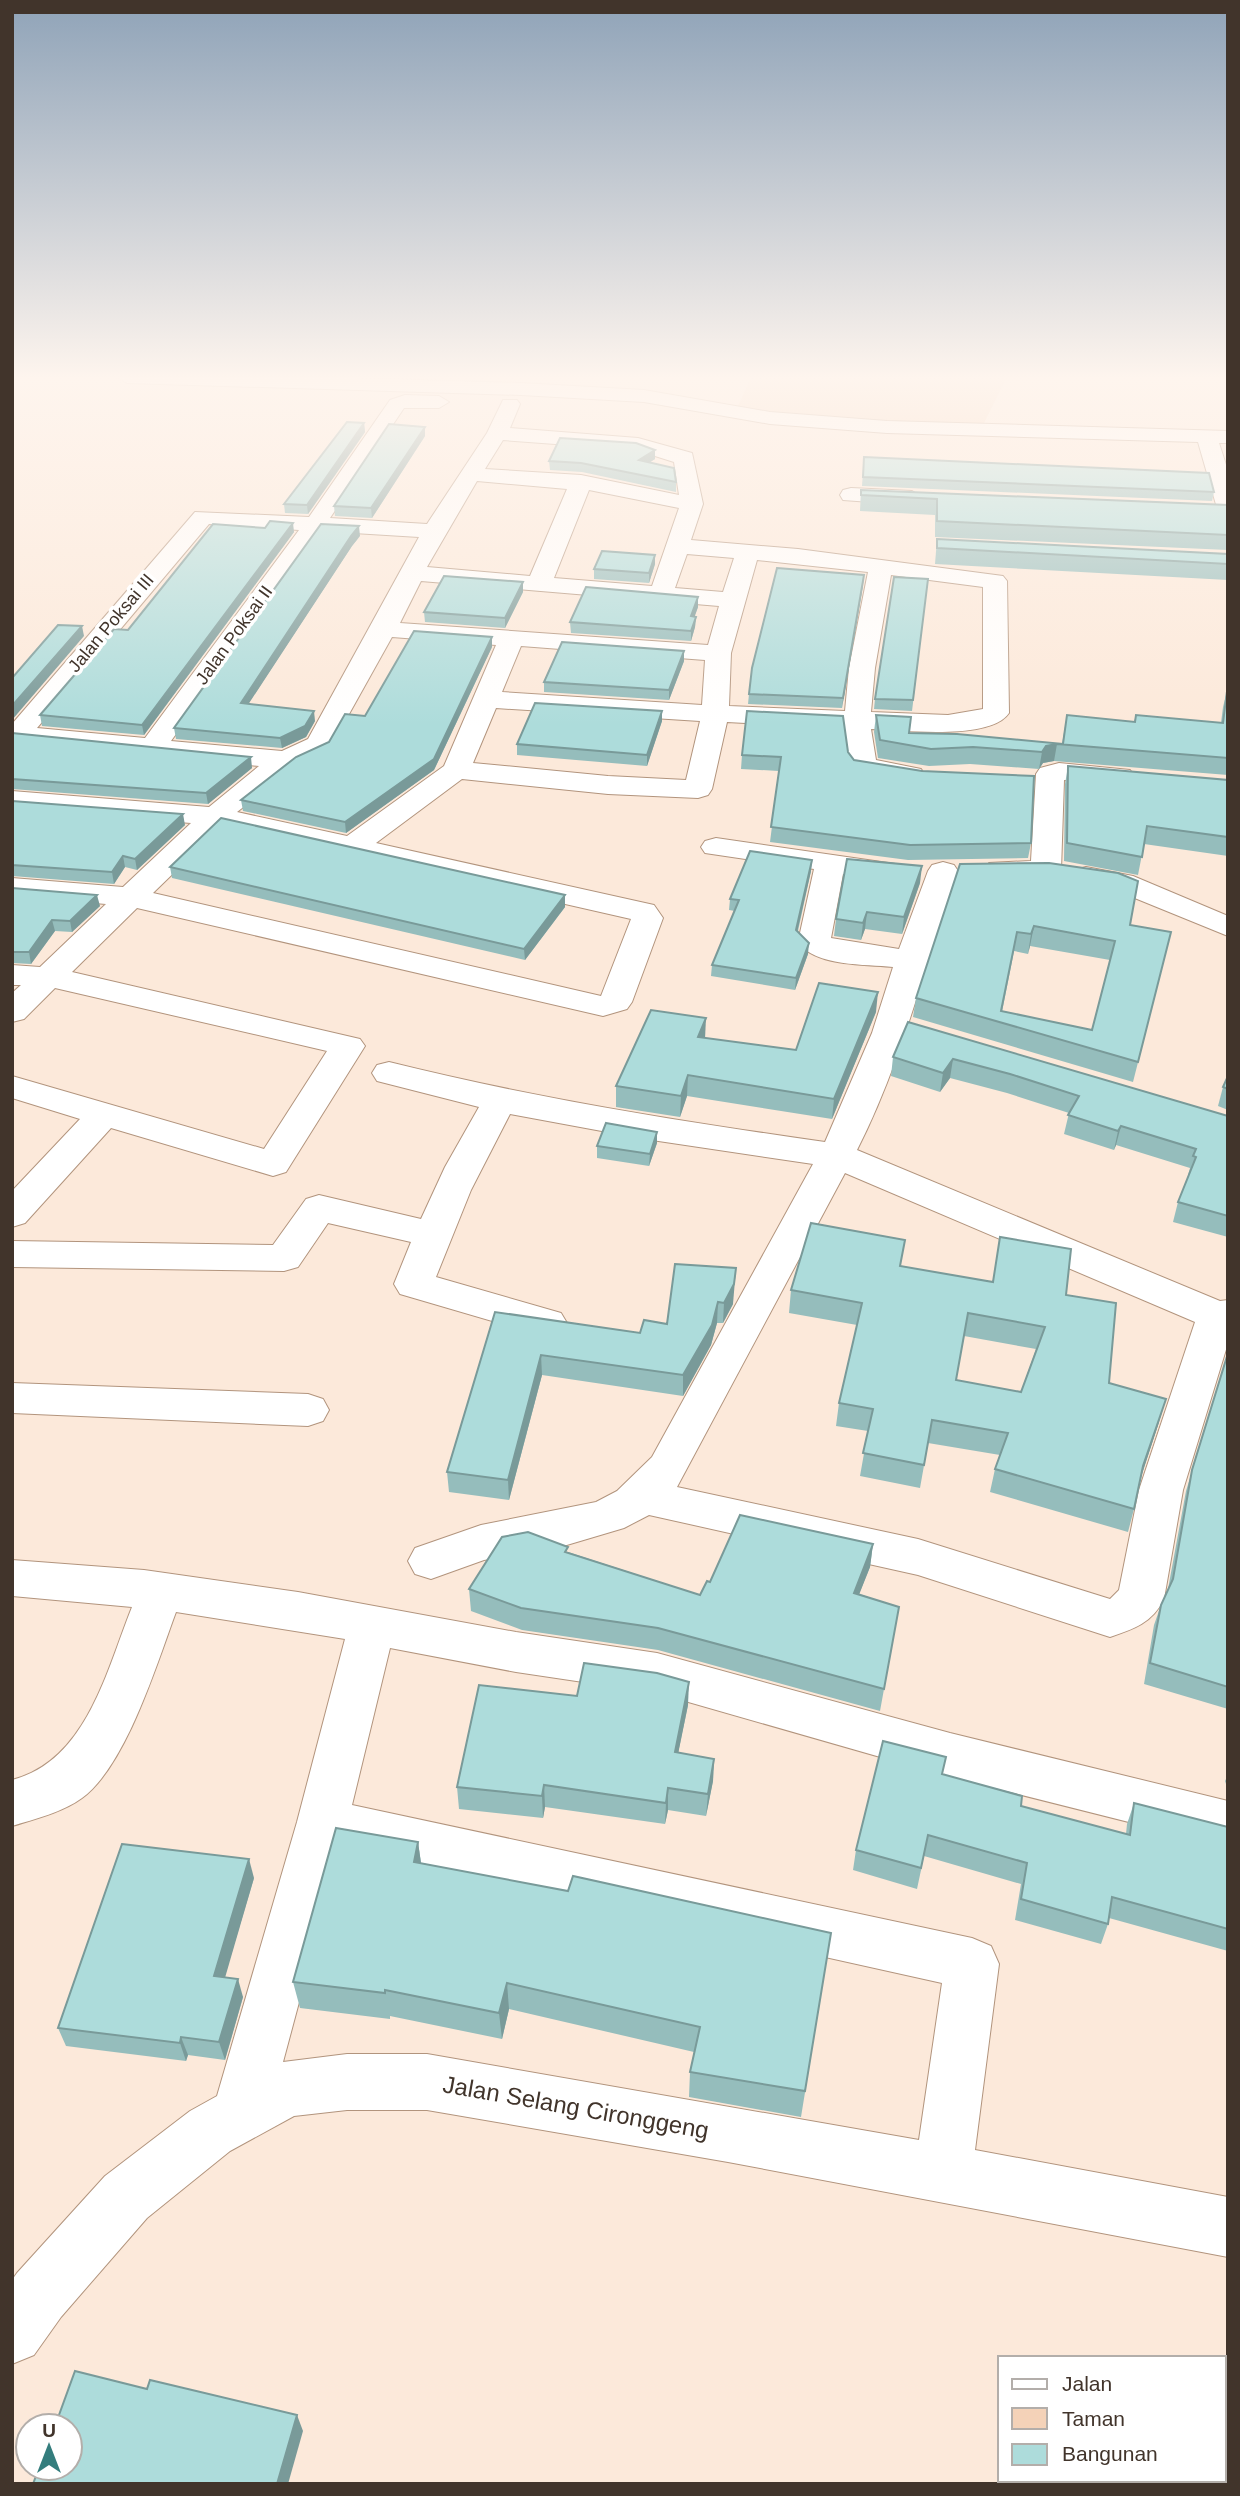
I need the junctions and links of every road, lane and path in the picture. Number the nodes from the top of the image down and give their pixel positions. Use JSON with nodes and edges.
{"nodes":[{"id":1,"x":336,"y":493,"type":"edge"},
{"id":2,"x":458,"y":493,"type":"edge"},
{"id":3,"x":576,"y":493,"type":"edge"},
{"id":4,"x":639,"y":493,"type":"edge"},
{"id":5,"x":690,"y":493,"type":"edge"},
{"id":6,"x":851,"y":495,"type":"dead end"},
{"id":7,"x":934,"y":499,"type":"edge"},
{"id":8,"x":692,"y":504,"type":"junction"},
{"id":9,"x":1200,"y":510,"type":"edge"},
{"id":10,"x":1228,"y":510,"type":"edge"},
{"id":11,"x":315,"y":524,"type":"junction"},
{"id":12,"x":434,"y":531,"type":"junction"},
{"id":13,"x":851,"y":542,"type":"dead end"},
{"id":14,"x":676,"y":547,"type":"junction"},
{"id":15,"x":747,"y":552,"type":"junction"},
{"id":16,"x":887,"y":556,"type":"junction"},
{"id":17,"x":411,"y":573,"type":"junction"},
{"id":18,"x":539,"y":584,"type":"junction"},
{"id":19,"x":661,"y":594,"type":"junction"},
{"id":20,"x":733,"y":600,"type":"junction"},
{"id":21,"x":384,"y":629,"type":"junction"},
{"id":22,"x":512,"y":638,"type":"junction"},
{"id":23,"x":718,"y":653,"type":"junction"},
{"id":24,"x":484,"y":699,"type":"junction"},
{"id":25,"x":715,"y":716,"type":"junction"},
{"id":26,"x":856,"y":720,"type":"junction"},
{"id":27,"x":15,"y":734,"type":"edge"},
{"id":28,"x":153,"y":747,"type":"junction"},
{"id":29,"x":286,"y":760,"type":"junction"},
{"id":30,"x":456,"y":770,"type":"junction"},
{"id":31,"x":941,"y":776,"type":"edge"},
{"id":32,"x":1154,"y":779,"type":"edge"},
{"id":33,"x":12,"y":800,"type":"edge"},
{"id":34,"x":217,"y":816,"type":"junction"},
{"id":35,"x":352,"y":847,"type":"junction"},
{"id":36,"x":716,"y":847,"type":"dead end"},
{"id":37,"x":830,"y":863,"type":"junction"},
{"id":38,"x":1046,"y":870,"type":"junction"},
{"id":39,"x":943,"y":871,"type":"junction"},
{"id":40,"x":12,"y":887,"type":"edge"},
{"id":41,"x":130,"y":897,"type":"junction"},
{"id":42,"x":1228,"y":927,"type":"edge"},
{"id":43,"x":911,"y":960,"type":"junction"},
{"id":44,"x":12,"y":975,"type":"edge"},
{"id":45,"x":50,"y":977,"type":"junction"},
{"id":46,"x":12,"y":1012,"type":"edge"},
{"id":47,"x":389,"y":1073,"type":"dead end"},
{"id":48,"x":12,"y":1087,"type":"edge"},
{"id":49,"x":500,"y":1101,"type":"junction"},
{"id":50,"x":104,"y":1114,"type":"junction"},
{"id":51,"x":836,"y":1156,"type":"junction"},
{"id":52,"x":12,"y":1214,"type":"edge"},
{"id":53,"x":433,"y":1235,"type":"junction"},
{"id":54,"x":12,"y":1254,"type":"edge"},
{"id":55,"x":547,"y":1322,"type":"edge"},
{"id":56,"x":1220,"y":1329,"type":"edge"},
{"id":57,"x":12,"y":1398,"type":"edge"},
{"id":58,"x":308,"y":1410,"type":"dead end"},
{"id":59,"x":641,"y":1496,"type":"junction"},
{"id":60,"x":431,"y":1561,"type":"dead end"},
{"id":61,"x":12,"y":1578,"type":"edge"},
{"id":62,"x":161,"y":1592,"type":"junction"},
{"id":63,"x":372,"y":1625,"type":"junction"},
{"id":64,"x":12,"y":1803,"type":"edge"},
{"id":65,"x":322,"y":1822,"type":"junction"},
{"id":66,"x":1228,"y":1824,"type":"edge"},
{"id":67,"x":240,"y":2115,"type":"junction"},
{"id":68,"x":943,"y":2173,"type":"junction"},
{"id":69,"x":1228,"y":2227,"type":"edge"},
{"id":70,"x":21,"y":2306,"type":"edge"}],
"edges":[{"from":1,"to":11,"type":"street","name":"Jalan Poksai II"},
{"from":2,"to":12,"type":"street"},
{"from":3,"to":18,"type":"street"},
{"from":4,"to":8,"type":"street"},
{"from":5,"to":8,"type":"street"},
{"from":6,"to":7,"type":"street"},
{"from":8,"to":14,"type":"street"},
{"from":9,"to":10,"type":"street"},
{"from":11,"to":12,"type":"street"},
{"from":11,"to":27,"type":"street","name":"Jalan Poksai III"},
{"from":11,"to":28,"type":"street","name":"Jalan Poksai II"},
{"from":12,"to":17,"type":"street"},
{"from":13,"to":16,"type":"street"},
{"from":14,"to":15,"type":"street"},
{"from":14,"to":19,"type":"street"},
{"from":15,"to":16,"type":"street"},
{"from":15,"to":20,"type":"street"},
{"from":16,"to":26,"type":"street"},
{"from":16,"to":26,"type":"street"},
{"from":17,"to":18,"type":"street"},
{"from":17,"to":21,"type":"street"},
{"from":18,"to":19,"type":"street"},
{"from":19,"to":20,"type":"street"},
{"from":20,"to":23,"type":"street"},
{"from":21,"to":22,"type":"street"},
{"from":21,"to":29,"type":"street"},
{"from":22,"to":23,"type":"street"},
{"from":22,"to":24,"type":"street"},
{"from":23,"to":25,"type":"street"},
{"from":24,"to":25,"type":"street"},
{"from":24,"to":30,"type":"street"},
{"from":25,"to":26,"type":"street"},
{"from":25,"to":30,"type":"street"},
{"from":26,"to":31,"type":"street"},
{"from":27,"to":28,"type":"street"},
{"from":28,"to":29,"type":"street"},
{"from":29,"to":34,"type":"street"},
{"from":30,"to":35,"type":"street"},
{"from":32,"to":38,"type":"street"},
{"from":33,"to":34,"type":"street"},
{"from":34,"to":35,"type":"street"},
{"from":34,"to":41,"type":"street"},
{"from":35,"to":41,"type":"street"},
{"from":36,"to":37,"type":"street"},
{"from":37,"to":39,"type":"street"},
{"from":37,"to":43,"type":"street"},
{"from":38,"to":39,"type":"street"},
{"from":38,"to":42,"type":"street"},
{"from":39,"to":43,"type":"street"},
{"from":40,"to":41,"type":"street"},
{"from":41,"to":45,"type":"street"},
{"from":43,"to":51,"type":"street"},
{"from":44,"to":45,"type":"street"},
{"from":45,"to":46,"type":"street"},
{"from":45,"to":50,"type":"street"},
{"from":47,"to":49,"type":"street"},
{"from":48,"to":50,"type":"street"},
{"from":49,"to":51,"type":"street"},
{"from":49,"to":53,"type":"street"},
{"from":50,"to":52,"type":"street"},
{"from":51,"to":56,"type":"street"},
{"from":51,"to":59,"type":"street"},
{"from":53,"to":54,"type":"street"},
{"from":53,"to":55,"type":"street"},
{"from":56,"to":59,"type":"street"},
{"from":57,"to":58,"type":"street"},
{"from":59,"to":60,"type":"street"},
{"from":61,"to":62,"type":"street"},
{"from":62,"to":63,"type":"street"},
{"from":62,"to":64,"type":"street"},
{"from":63,"to":65,"type":"street"},
{"from":63,"to":66,"type":"street"},
{"from":65,"to":67,"type":"street"},
{"from":65,"to":68,"type":"street"},
{"from":67,"to":68,"type":"street","name":"Jalan Selang Cironggeng"},
{"from":67,"to":70,"type":"street","name":"Jalan Selang Cironggeng"},
{"from":68,"to":69,"type":"street","name":"Jalan Selang Cironggeng"}]}
